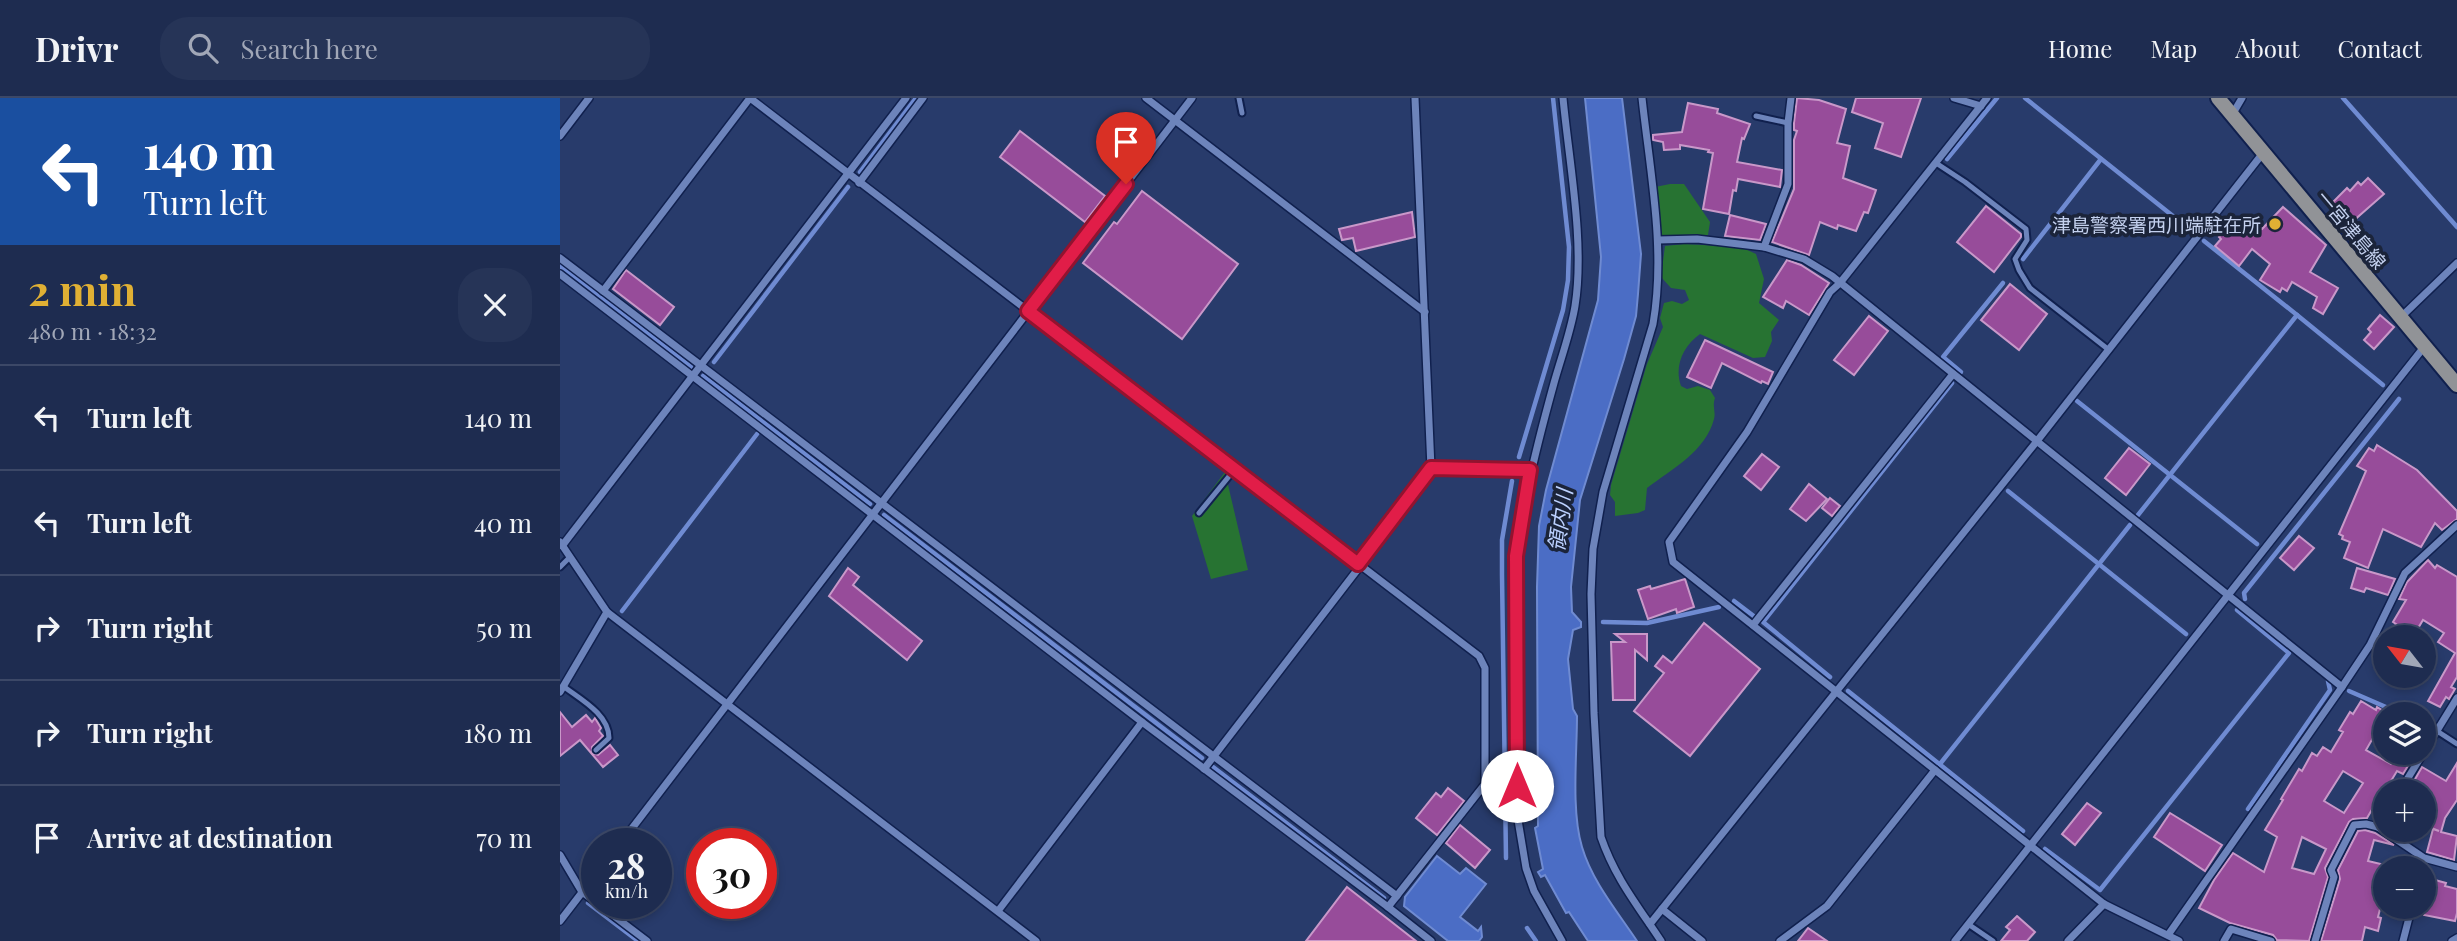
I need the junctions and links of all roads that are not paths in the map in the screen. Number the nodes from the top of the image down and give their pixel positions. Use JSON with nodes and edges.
{"nodes":[{"id":1,"x":589,"y":98,"type":"edge"},
{"id":2,"x":750,"y":98,"type":"edge"},
{"id":3,"x":906,"y":98,"type":"edge"},
{"id":4,"x":923,"y":98,"type":"edge"},
{"id":5,"x":1146,"y":98,"type":"edge"},
{"id":6,"x":1192,"y":98,"type":"edge"},
{"id":7,"x":1239,"y":98,"type":"edge"},
{"id":8,"x":1415,"y":98,"type":"edge"},
{"id":9,"x":1563,"y":98,"type":"edge"},
{"id":10,"x":1642,"y":98,"type":"edge"},
{"id":11,"x":1791,"y":98,"type":"edge"},
{"id":12,"x":1954,"y":98,"type":"edge"},
{"id":13,"x":1987,"y":98,"type":"edge"},
{"id":14,"x":2217,"y":98,"type":"edge"},
{"id":15,"x":2242,"y":98,"type":"edge"},
{"id":16,"x":1981,"y":106,"type":"junction"},
{"id":17,"x":1242,"y":113,"type":"dead end"},
{"id":18,"x":2232,"y":115,"type":"junction"},
{"id":19,"x":1756,"y":116,"type":"dead end"},
{"id":20,"x":1175,"y":120,"type":"junction"},
{"id":21,"x":1788,"y":123,"type":"junction"},
{"id":22,"x":560,"y":136,"type":"edge"},
{"id":23,"x":2263,"y":152,"type":"junction"},
{"id":24,"x":1936,"y":163,"type":"junction"},
{"id":25,"x":848,"y":174,"type":"junction"},
{"id":26,"x":859,"y":183,"type":"junction"},
{"id":27,"x":1658,"y":240,"type":"junction"},
{"id":28,"x":1764,"y":247,"type":"junction"},
{"id":29,"x":560,"y":258,"type":"edge"},
{"id":30,"x":2457,"y":263,"type":"edge"},
{"id":31,"x":560,"y":274,"type":"edge"},
{"id":32,"x":1840,"y":283,"type":"junction"},
{"id":33,"x":603,"y":291,"type":"junction"},
{"id":34,"x":1028,"y":311,"type":"junction"},
{"id":35,"x":1425,"y":312,"type":"junction"},
{"id":36,"x":2400,"y":318,"type":"junction"},
{"id":37,"x":2424,"y":347,"type":"junction"},
{"id":38,"x":2109,"y":350,"type":"junction"},
{"id":39,"x":701,"y":365,"type":"junction"},
{"id":40,"x":1953,"y":374,"type":"junction"},
{"id":41,"x":693,"y":376,"type":"junction"},
{"id":42,"x":2457,"y":385,"type":"edge"},
{"id":43,"x":2037,"y":441,"type":"junction"},
{"id":44,"x":1431,"y":468,"type":"junction"},
{"id":45,"x":1235,"y":469,"type":"junction"},
{"id":46,"x":1530,"y":470,"type":"junction"},
{"id":47,"x":881,"y":503,"type":"junction"},
{"id":48,"x":1199,"y":513,"type":"dead end"},
{"id":49,"x":873,"y":514,"type":"junction"},
{"id":50,"x":2457,"y":525,"type":"edge"},
{"id":51,"x":561,"y":544,"type":"edge"},
{"id":52,"x":570,"y":557,"type":"junction"},
{"id":53,"x":1359,"y":564,"type":"junction"},
{"id":54,"x":560,"y":567,"type":"edge"},
{"id":55,"x":2228,"y":595,"type":"junction"},
{"id":56,"x":607,"y":611,"type":"junction"},
{"id":57,"x":1753,"y":625,"type":"junction"},
{"id":58,"x":2343,"y":687,"type":"junction"},
{"id":59,"x":562,"y":689,"type":"edge"},
{"id":60,"x":1836,"y":691,"type":"junction"},
{"id":61,"x":2457,"y":698,"type":"edge"},
{"id":62,"x":728,"y":704,"type":"junction"},
{"id":63,"x":1142,"y":722,"type":"junction"},
{"id":64,"x":2437,"y":732,"type":"junction"},
{"id":65,"x":2457,"y":744,"type":"edge"},
{"id":66,"x":596,"y":750,"type":"dead end"},
{"id":67,"x":1214,"y":756,"type":"junction"},
{"id":68,"x":1204,"y":769,"type":"junction"},
{"id":69,"x":1935,"y":770,"type":"junction"},
{"id":70,"x":2408,"y":779,"type":"edge"},
{"id":71,"x":2373,"y":826,"type":"edge"},
{"id":72,"x":632,"y":828,"type":"edge"},
{"id":73,"x":2400,"y":842,"type":"edge"},
{"id":74,"x":2031,"y":846,"type":"junction"},
{"id":75,"x":560,"y":855,"type":"edge"},
{"id":76,"x":2421,"y":856,"type":"edge"},
{"id":77,"x":2436,"y":861,"type":"edge"},
{"id":78,"x":2457,"y":867,"type":"edge"},
{"id":79,"x":581,"y":890,"type":"edge"},
{"id":80,"x":581,"y":893,"type":"edge"},
{"id":81,"x":1396,"y":896,"type":"junction"},
{"id":82,"x":2104,"y":904,"type":"junction"},
{"id":83,"x":1388,"y":907,"type":"junction"},
{"id":84,"x":1662,"y":909,"type":"junction"},
{"id":85,"x":998,"y":911,"type":"junction"},
{"id":86,"x":618,"y":919,"type":"edge"},
{"id":87,"x":2409,"y":919,"type":"edge"},
{"id":88,"x":560,"y":921,"type":"edge"},
{"id":89,"x":1650,"y":924,"type":"junction"},
{"id":90,"x":1968,"y":924,"type":"junction"},
{"id":91,"x":2168,"y":935,"type":"junction"},
{"id":92,"x":2457,"y":938,"type":"edge"},
{"id":93,"x":647,"y":941,"type":"edge"},
{"id":94,"x":1036,"y":941,"type":"edge"},
{"id":95,"x":1431,"y":941,"type":"edge"},
{"id":96,"x":1562,"y":941,"type":"edge"},
{"id":97,"x":1661,"y":941,"type":"edge"},
{"id":98,"x":1702,"y":941,"type":"edge"},
{"id":99,"x":1780,"y":941,"type":"edge"},
{"id":100,"x":1955,"y":941,"type":"edge"},
{"id":101,"x":1993,"y":941,"type":"edge"},
{"id":102,"x":2068,"y":941,"type":"edge"},
{"id":103,"x":2179,"y":941,"type":"edge"},
{"id":104,"x":2224,"y":941,"type":"edge"},
{"id":105,"x":2271,"y":941,"type":"edge"},
{"id":106,"x":2315,"y":941,"type":"edge"},
{"id":107,"x":2403,"y":941,"type":"edge"},
{"id":108,"x":2452,"y":941,"type":"edge"}],
"edges":[{"from":1,"to":22,"type":"street"},
{"from":2,"to":25,"type":"street"},
{"from":2,"to":33,"type":"street"},
{"from":3,"to":25,"type":"street"},
{"from":4,"to":26,"type":"street"},
{"from":5,"to":20,"type":"street"},
{"from":6,"to":20,"type":"street"},
{"from":7,"to":17,"type":"lane"},
{"from":8,"to":35,"type":"street"},
{"from":9,"to":46,"type":"street"},
{"from":10,"to":27,"type":"street"},
{"from":11,"to":21,"type":"street"},
{"from":12,"to":16,"type":"street"},
{"from":13,"to":16,"type":"street"},
{"from":14,"to":18,"type":"main road","name":"一宮津島線"},
{"from":15,"to":18,"type":"street"},
{"from":16,"to":24,"type":"street"},
{"from":18,"to":23,"type":"main road","name":"一宮津島線"},
{"from":19,"to":21,"type":"lane"},
{"from":20,"to":34,"type":"street"},
{"from":20,"to":35,"type":"street"},
{"from":21,"to":28,"type":"street"},
{"from":23,"to":36,"type":"main road","name":"一宮津島線"},
{"from":23,"to":38,"type":"street"},
{"from":24,"to":32,"type":"street"},
{"from":24,"to":38,"type":"lane"},
{"from":25,"to":26,"type":"street"},
{"from":25,"to":39,"type":"street"},
{"from":26,"to":34,"type":"street"},
{"from":27,"to":28,"type":"street"},
{"from":27,"to":89,"type":"street"},
{"from":28,"to":32,"type":"street"},
{"from":29,"to":33,"type":"street"},
{"from":30,"to":36,"type":"street"},
{"from":31,"to":41,"type":"street"},
{"from":32,"to":40,"type":"street"},
{"from":32,"to":57,"type":"street"},
{"from":33,"to":39,"type":"street"},
{"from":34,"to":45,"type":"street"},
{"from":34,"to":47,"type":"street"},
{"from":35,"to":44,"type":"street"},
{"from":36,"to":37,"type":"main road","name":"一宮津島線"},
{"from":37,"to":42,"type":"main road","name":"一宮津島線"},
{"from":37,"to":55,"type":"street"},
{"from":38,"to":43,"type":"street"},
{"from":39,"to":41,"type":"street"},
{"from":39,"to":47,"type":"street"},
{"from":40,"to":43,"type":"street"},
{"from":40,"to":57,"type":"street"},
{"from":41,"to":49,"type":"street"},
{"from":41,"to":51,"type":"street"},
{"from":43,"to":55,"type":"street"},
{"from":43,"to":60,"type":"street"},
{"from":44,"to":46,"type":"street"},
{"from":44,"to":53,"type":"street"},
{"from":45,"to":48,"type":"lane"},
{"from":45,"to":53,"type":"street"},
{"from":46,"to":96,"type":"street"},
{"from":47,"to":49,"type":"street"},
{"from":47,"to":67,"type":"street"},
{"from":49,"to":62,"type":"street"},
{"from":49,"to":63,"type":"street"},
{"from":50,"to":58,"type":"street"},
{"from":51,"to":52,"type":"street"},
{"from":52,"to":54,"type":"lane"},
{"from":52,"to":56,"type":"street"},
{"from":53,"to":67,"type":"street"},
{"from":53,"to":81,"type":"street"},
{"from":55,"to":58,"type":"street"},
{"from":55,"to":74,"type":"street"},
{"from":56,"to":59,"type":"street"},
{"from":56,"to":62,"type":"street"},
{"from":57,"to":60,"type":"street"},
{"from":58,"to":91,"type":"street"},
{"from":59,"to":66,"type":"lane"},
{"from":60,"to":69,"type":"street"},
{"from":60,"to":84,"type":"street"},
{"from":61,"to":64,"type":"street"},
{"from":62,"to":72,"type":"street"},
{"from":62,"to":85,"type":"street"},
{"from":63,"to":68,"type":"street"},
{"from":63,"to":85,"type":"street"},
{"from":64,"to":65,"type":"lane"},
{"from":64,"to":70,"type":"street"},
{"from":67,"to":68,"type":"street"},
{"from":67,"to":81,"type":"street"},
{"from":68,"to":83,"type":"street"},
{"from":69,"to":74,"type":"street"},
{"from":69,"to":99,"type":"street"},
{"from":71,"to":106,"type":"street"},
{"from":73,"to":76,"type":"street"},
{"from":74,"to":82,"type":"street"},
{"from":74,"to":90,"type":"street"},
{"from":75,"to":79,"type":"street"},
{"from":77,"to":78,"type":"street"},
{"from":80,"to":88,"type":"street"},
{"from":81,"to":83,"type":"street"},
{"from":82,"to":91,"type":"street"},
{"from":82,"to":102,"type":"street"},
{"from":83,"to":95,"type":"street"},
{"from":84,"to":89,"type":"street"},
{"from":84,"to":98,"type":"street"},
{"from":85,"to":94,"type":"street"},
{"from":86,"to":93,"type":"street"},
{"from":87,"to":107,"type":"street"},
{"from":89,"to":97,"type":"street"},
{"from":90,"to":100,"type":"street"},
{"from":90,"to":101,"type":"lane"},
{"from":91,"to":103,"type":"street"},
{"from":92,"to":108,"type":"street"},
{"from":104,"to":105,"type":"street"}]}
